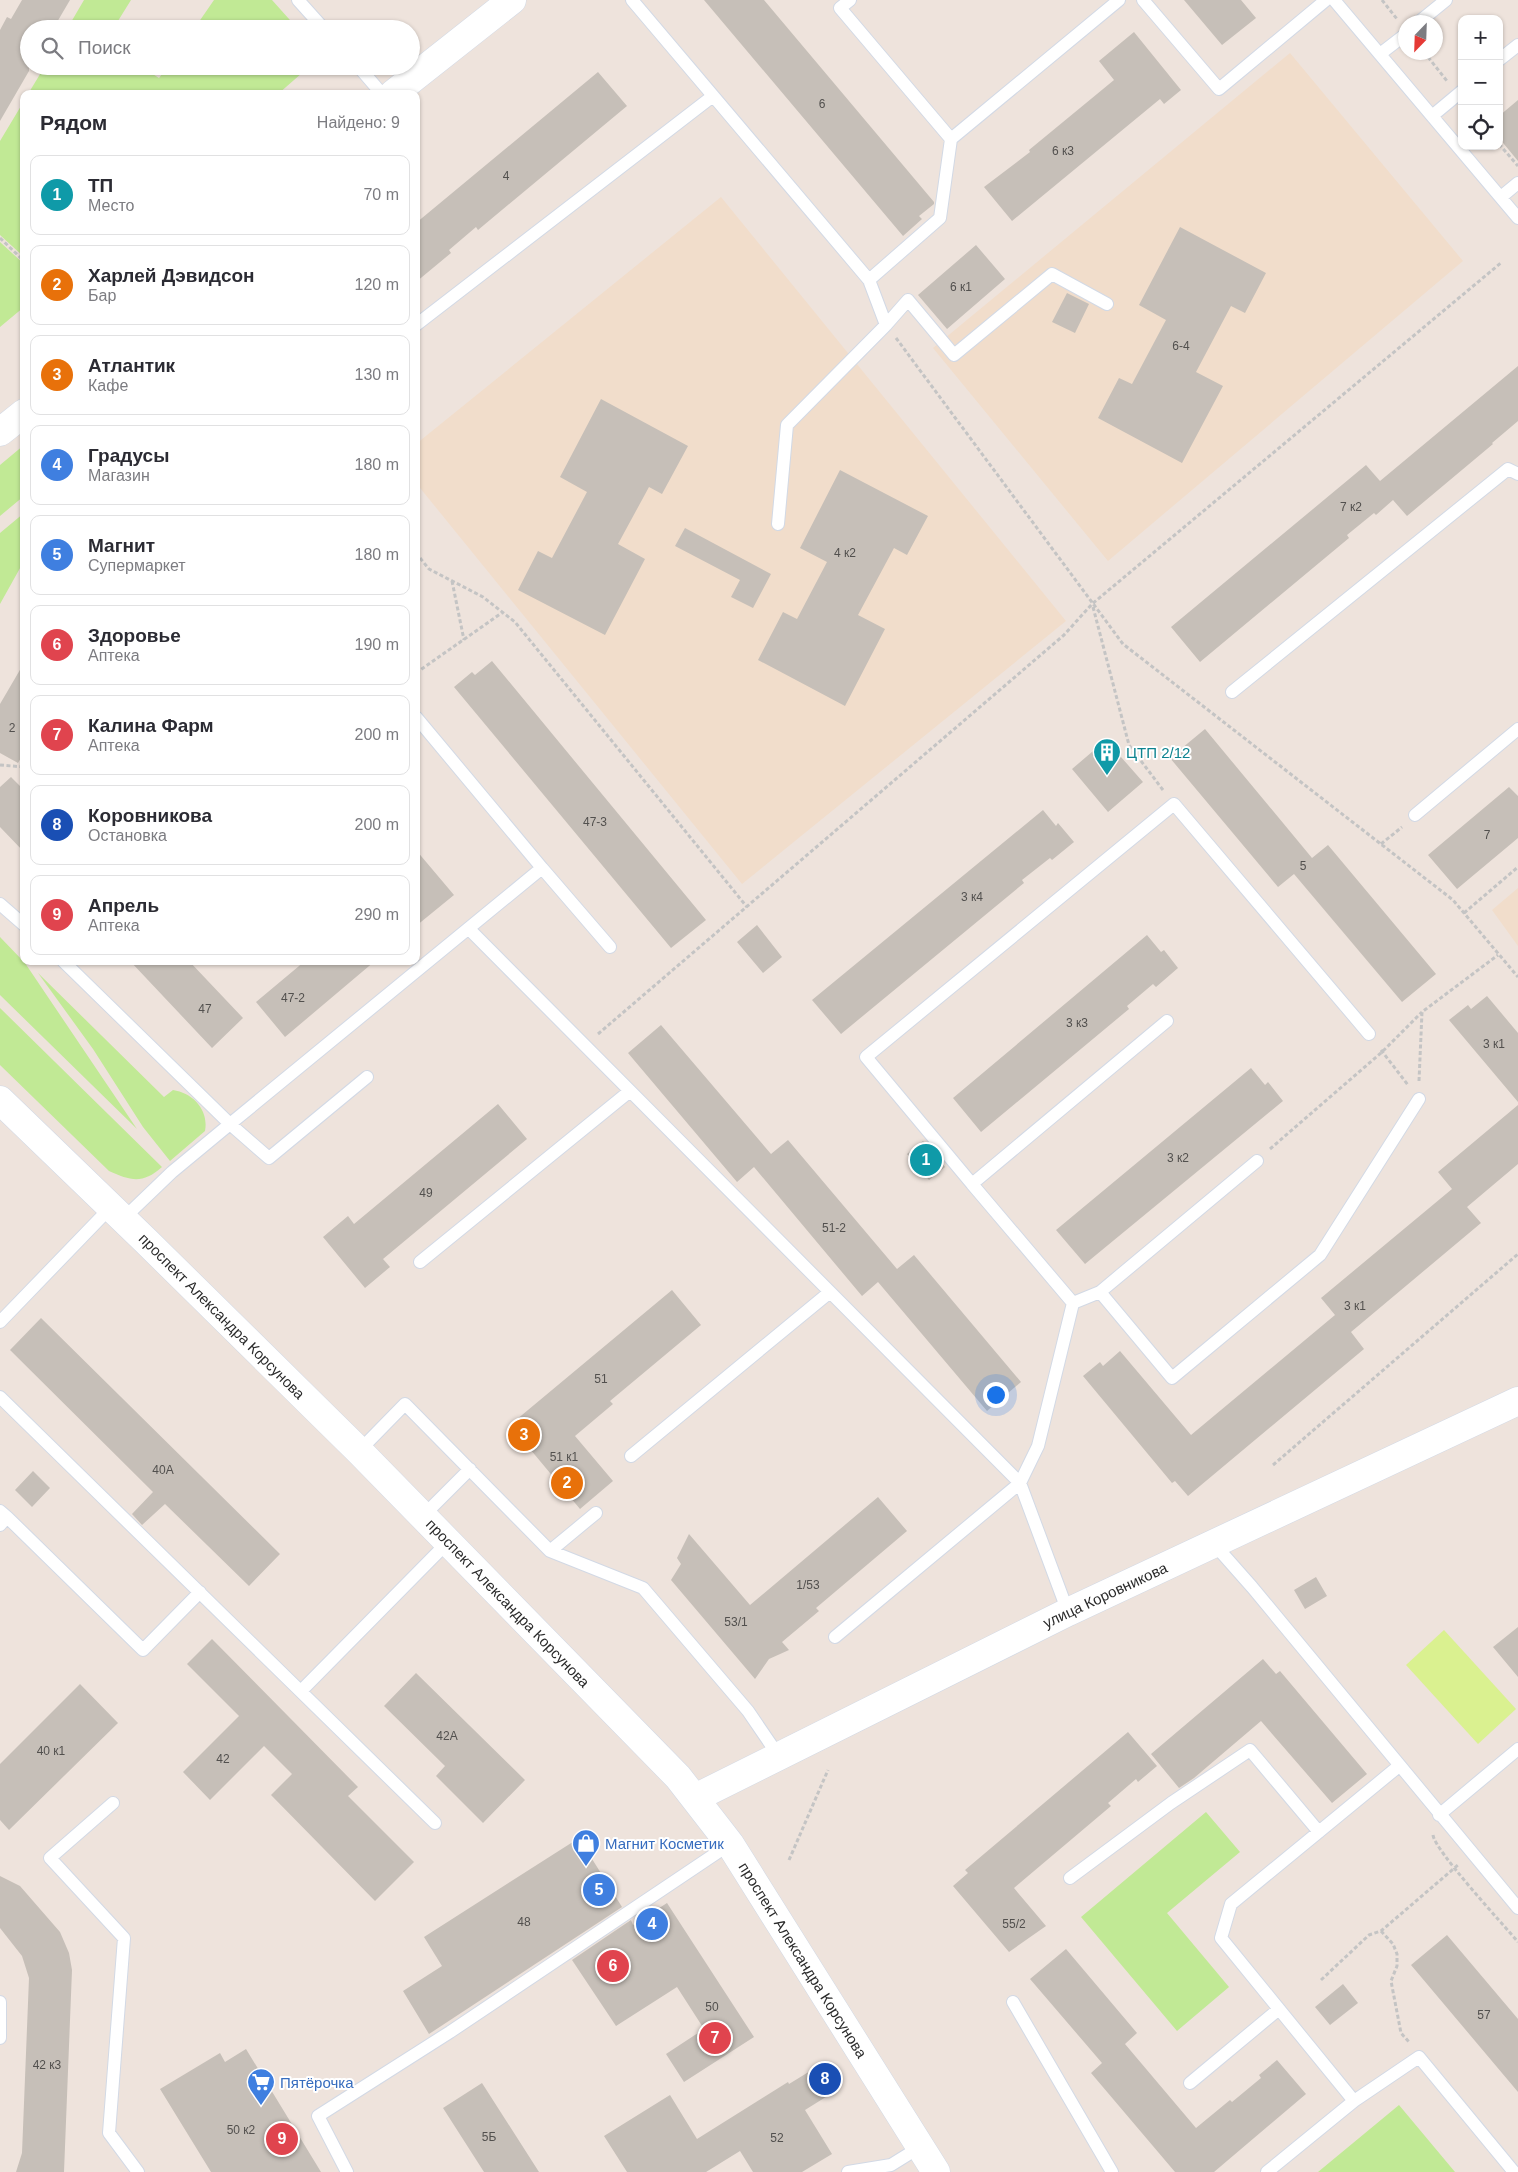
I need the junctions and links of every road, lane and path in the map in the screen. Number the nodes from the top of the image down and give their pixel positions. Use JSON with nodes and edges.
{"nodes":[{"id":1,"x":512,"y":0,"type":"edge"},
{"id":2,"x":632,"y":0,"type":"edge"},
{"id":3,"x":850,"y":0,"type":"edge"},
{"id":4,"x":1119,"y":0,"type":"edge"},
{"id":5,"x":1143,"y":0,"type":"edge"},
{"id":6,"x":1326,"y":0,"type":"edge"},
{"id":7,"x":1334,"y":0,"type":"edge"},
{"id":8,"x":1382,"y":0,"type":"edge"},
{"id":9,"x":1446,"y":0,"type":"edge"},
{"id":10,"x":306,"y":3,"type":"edge"},
{"id":11,"x":1428,"y":15,"type":"edge"},
{"id":12,"x":318,"y":20,"type":"edge"},
{"id":13,"x":1398,"y":21,"type":"edge"},
{"id":14,"x":1398,"y":34,"type":"edge"},
{"id":15,"x":1518,"y":45,"type":"edge"},
{"id":16,"x":1380,"y":54,"type":"junction"},
{"id":17,"x":1503,"y":57,"type":"edge"},
{"id":18,"x":1431,"y":60,"type":"edge"},
{"id":19,"x":420,"y":73,"type":"edge"},
{"id":20,"x":366,"y":75,"type":"edge"},
{"id":21,"x":417,"y":75,"type":"edge"},
{"id":22,"x":379,"y":90,"type":"edge"},
{"id":23,"x":398,"y":90,"type":"edge"},
{"id":24,"x":1458,"y":91,"type":"edge"},
{"id":25,"x":1458,"y":95,"type":"edge"},
{"id":26,"x":713,"y":96,"type":"junction"},
{"id":27,"x":1432,"y":116,"type":"junction"},
{"id":28,"x":951,"y":139,"type":"junction"},
{"id":29,"x":1503,"y":149,"type":"edge"},
{"id":30,"x":1518,"y":167,"type":"edge"},
{"id":31,"x":1518,"y":183,"type":"edge"},
{"id":32,"x":1501,"y":197,"type":"junction"},
{"id":33,"x":1518,"y":218,"type":"edge"},
{"id":34,"x":0,"y":238,"type":"edge"},
{"id":35,"x":20,"y":257,"type":"edge"},
{"id":36,"x":1502,"y":262,"type":"dead end"},
{"id":37,"x":869,"y":280,"type":"junction"},
{"id":38,"x":1107,"y":304,"type":"dead end"},
{"id":39,"x":420,"y":321,"type":"edge"},
{"id":40,"x":886,"y":325,"type":"junction"},
{"id":41,"x":20,"y":416,"type":"edge"},
{"id":42,"x":0,"y":432,"type":"edge"},
{"id":43,"x":1518,"y":474,"type":"edge"},
{"id":44,"x":778,"y":524,"type":"dead end"},
{"id":45,"x":420,"y":558,"type":"edge"},
{"id":46,"x":452,"y":581,"type":"junction"},
{"id":47,"x":1092,"y":604,"type":"junction"},
{"id":48,"x":503,"y":612,"type":"junction"},
{"id":49,"x":464,"y":640,"type":"junction"},
{"id":50,"x":420,"y":670,"type":"edge"},
{"id":51,"x":1232,"y":692,"type":"dead end"},
{"id":52,"x":420,"y":722,"type":"edge"},
{"id":53,"x":1518,"y":728,"type":"edge"},
{"id":54,"x":0,"y":765,"type":"edge"},
{"id":55,"x":20,"y":767,"type":"edge"},
{"id":56,"x":1174,"y":804,"type":"junction"},
{"id":57,"x":1415,"y":815,"type":"joint"},
{"id":58,"x":1381,"y":844,"type":"junction"},
{"id":59,"x":1518,"y":867,"type":"edge"},
{"id":60,"x":542,"y":868,"type":"junction"},
{"id":61,"x":0,"y":904,"type":"edge"},
{"id":62,"x":747,"y":907,"type":"junction"},
{"id":63,"x":1464,"y":913,"type":"junction"},
{"id":64,"x":20,"y":922,"type":"edge"},
{"id":65,"x":469,"y":929,"type":"junction"},
{"id":66,"x":610,"y":947,"type":"dead end"},
{"id":67,"x":1498,"y":955,"type":"junction"},
{"id":68,"x":67,"y":965,"type":"edge"},
{"id":69,"x":1518,"y":977,"type":"edge"},
{"id":70,"x":1422,"y":1012,"type":"junction"},
{"id":71,"x":1167,"y":1021,"type":"dead end"},
{"id":72,"x":1369,"y":1034,"type":"joint"},
{"id":73,"x":584,"y":1045,"type":"junction"},
{"id":74,"x":1382,"y":1052,"type":"junction"},
{"id":75,"x":367,"y":1077,"type":"dead end"},
{"id":76,"x":630,"y":1091,"type":"junction"},
{"id":77,"x":1419,"y":1099,"type":"junction"},
{"id":78,"x":0,"y":1100,"type":"edge"},
{"id":79,"x":230,"y":1124,"type":"junction"},
{"id":80,"x":1257,"y":1161,"type":"joint"},
{"id":81,"x":972,"y":1184,"type":"junction"},
{"id":82,"x":117,"y":1213,"type":"junction"},
{"id":83,"x":1518,"y":1254,"type":"edge"},
{"id":84,"x":420,"y":1262,"type":"dead end"},
{"id":85,"x":830,"y":1292,"type":"junction"},
{"id":86,"x":1100,"y":1292,"type":"junction"},
{"id":87,"x":1073,"y":1304,"type":"junction"},
{"id":88,"x":0,"y":1322,"type":"edge"},
{"id":89,"x":0,"y":1396,"type":"edge"},
{"id":90,"x":1518,"y":1401,"type":"edge"},
{"id":91,"x":358,"y":1451,"type":"junction"},
{"id":92,"x":631,"y":1456,"type":"dead end"},
{"id":93,"x":1273,"y":1465,"type":"dead end"},
{"id":94,"x":470,"y":1469,"type":"junction"},
{"id":95,"x":1020,"y":1482,"type":"junction"},
{"id":96,"x":596,"y":1513,"type":"dead end"},
{"id":97,"x":423,"y":1516,"type":"junction"},
{"id":98,"x":2,"y":1518,"type":"edge"},
{"id":99,"x":448,"y":1542,"type":"junction"},
{"id":100,"x":1214,"y":1544,"type":"junction"},
{"id":101,"x":550,"y":1551,"type":"junction"},
{"id":102,"x":200,"y":1592,"type":"junction"},
{"id":103,"x":1068,"y":1612,"type":"junction"},
{"id":104,"x":835,"y":1637,"type":"dead end"},
{"id":105,"x":301,"y":1691,"type":"junction"},
{"id":106,"x":1518,"y":1749,"type":"edge"},
{"id":107,"x":778,"y":1755,"type":"junction"},
{"id":108,"x":1399,"y":1766,"type":"junction"},
{"id":109,"x":828,"y":1770,"type":"dead end"},
{"id":110,"x":695,"y":1798,"type":"junction"},
{"id":111,"x":113,"y":1803,"type":"dead end"},
{"id":112,"x":1439,"y":1815,"type":"junction"},
{"id":113,"x":435,"y":1822,"type":"dead end"},
{"id":114,"x":1319,"y":1832,"type":"junction"},
{"id":115,"x":730,"y":1844,"type":"junction"},
{"id":116,"x":1472,"y":1853,"type":"junction"},
{"id":117,"x":790,"y":1860,"type":"dead end"},
{"id":118,"x":1454,"y":1868,"type":"junction"},
{"id":119,"x":1070,"y":1878,"type":"dead end"},
{"id":120,"x":1518,"y":1908,"type":"edge"},
{"id":121,"x":1381,"y":1931,"type":"junction"},
{"id":122,"x":1518,"y":1942,"type":"edge"},
{"id":123,"x":1321,"y":1980,"type":"dead end"},
{"id":124,"x":0,"y":2002,"type":"edge"},
{"id":125,"x":1014,"y":2002,"type":"dead end"},
{"id":126,"x":1279,"y":2009,"type":"junction"},
{"id":127,"x":0,"y":2038,"type":"edge"},
{"id":128,"x":1419,"y":2057,"type":"junction"},
{"id":129,"x":1190,"y":2083,"type":"dead end"},
{"id":130,"x":1354,"y":2101,"type":"junction"},
{"id":131,"x":920,"y":2146,"type":"junction"},
{"id":132,"x":138,"y":2172,"type":"edge"},
{"id":133,"x":347,"y":2172,"type":"edge"},
{"id":134,"x":848,"y":2172,"type":"edge"},
{"id":135,"x":936,"y":2172,"type":"edge"},
{"id":136,"x":1112,"y":2172,"type":"edge"},
{"id":137,"x":1267,"y":2172,"type":"edge"},
{"id":138,"x":1514,"y":2172,"type":"edge"}],
"edges":[{"from":1,"to":19,"type":"street"},
{"from":2,"to":26,"type":"lane"},
{"from":3,"to":28,"type":"lane"},
{"from":4,"to":28,"type":"lane"},
{"from":5,"to":6,"type":"lane"},
{"from":7,"to":16,"type":"lane"},
{"from":8,"to":13,"type":"path"},
{"from":9,"to":11,"type":"lane"},
{"from":10,"to":12,"type":"lane"},
{"from":14,"to":16,"type":"lane"},
{"from":15,"to":17,"type":"lane"},
{"from":16,"to":27,"type":"lane"},
{"from":18,"to":24,"type":"path"},
{"from":20,"to":22,"type":"lane"},
{"from":21,"to":23,"type":"street"},
{"from":25,"to":27,"type":"lane"},
{"from":26,"to":37,"type":"lane"},
{"from":26,"to":39,"type":"lane"},
{"from":27,"to":32,"type":"lane"},
{"from":28,"to":37,"type":"lane"},
{"from":29,"to":30,"type":"path"},
{"from":31,"to":32,"type":"lane"},
{"from":32,"to":33,"type":"lane"},
{"from":34,"to":35,"type":"path"},
{"from":36,"to":47,"type":"path"},
{"from":37,"to":40,"type":"lane"},
{"from":38,"to":40,"type":"lane"},
{"from":40,"to":44,"type":"lane"},
{"from":40,"to":47,"type":"path"},
{"from":41,"to":42,"type":"street"},
{"from":43,"to":51,"type":"lane"},
{"from":45,"to":46,"type":"path"},
{"from":46,"to":48,"type":"path"},
{"from":46,"to":49,"type":"path"},
{"from":47,"to":56,"type":"path"},
{"from":47,"to":58,"type":"path"},
{"from":47,"to":62,"type":"path"},
{"from":48,"to":49,"type":"path"},
{"from":48,"to":62,"type":"path"},
{"from":49,"to":50,"type":"path"},
{"from":52,"to":60,"type":"lane"},
{"from":53,"to":57,"type":"lane"},
{"from":54,"to":55,"type":"path"},
{"from":56,"to":72,"type":"lane"},
{"from":56,"to":81,"type":"lane"},
{"from":57,"to":58,"type":"path"},
{"from":58,"to":63,"type":"path"},
{"from":59,"to":63,"type":"path"},
{"from":60,"to":65,"type":"lane"},
{"from":60,"to":66,"type":"lane"},
{"from":61,"to":64,"type":"lane"},
{"from":62,"to":73,"type":"path"},
{"from":63,"to":67,"type":"path"},
{"from":65,"to":73,"type":"lane"},
{"from":65,"to":79,"type":"lane"},
{"from":67,"to":69,"type":"path"},
{"from":67,"to":70,"type":"path"},
{"from":68,"to":79,"type":"lane"},
{"from":70,"to":74,"type":"path"},
{"from":70,"to":77,"type":"path"},
{"from":71,"to":81,"type":"lane"},
{"from":72,"to":74,"type":"path"},
{"from":73,"to":76,"type":"lane"},
{"from":74,"to":77,"type":"path"},
{"from":74,"to":80,"type":"path"},
{"from":75,"to":79,"type":"lane"},
{"from":76,"to":84,"type":"lane"},
{"from":76,"to":85,"type":"lane"},
{"from":77,"to":86,"type":"lane"},
{"from":78,"to":82,"type":"street","name":"проспект Александра Корсунова"},
{"from":79,"to":82,"type":"lane"},
{"from":80,"to":86,"type":"lane"},
{"from":81,"to":87,"type":"lane"},
{"from":82,"to":88,"type":"lane"},
{"from":82,"to":91,"type":"street","name":"проспект Александра Корсунова"},
{"from":83,"to":93,"type":"path"},
{"from":85,"to":92,"type":"lane"},
{"from":85,"to":95,"type":"lane"},
{"from":86,"to":87,"type":"lane"},
{"from":87,"to":95,"type":"lane"},
{"from":89,"to":102,"type":"lane"},
{"from":90,"to":100,"type":"street","name":"улица Коровникова"},
{"from":91,"to":94,"type":"lane"},
{"from":91,"to":97,"type":"street","name":"проспект Александра Корсунова"},
{"from":94,"to":97,"type":"lane"},
{"from":94,"to":101,"type":"lane"},
{"from":95,"to":103,"type":"lane"},
{"from":95,"to":104,"type":"lane"},
{"from":96,"to":101,"type":"lane"},
{"from":97,"to":99,"type":"street","name":"проспект Александра Корсунова"},
{"from":98,"to":102,"type":"lane"},
{"from":99,"to":105,"type":"lane"},
{"from":99,"to":110,"type":"street","name":"проспект Александра Корсунова"},
{"from":100,"to":103,"type":"street","name":"улица Коровникова"},
{"from":100,"to":108,"type":"lane"},
{"from":101,"to":107,"type":"lane"},
{"from":102,"to":105,"type":"lane"},
{"from":103,"to":107,"type":"street","name":"улица Коровникова"},
{"from":105,"to":113,"type":"lane"},
{"from":106,"to":112,"type":"lane"},
{"from":107,"to":110,"type":"street","name":"улица Коровникова"},
{"from":108,"to":112,"type":"lane"},
{"from":108,"to":114,"type":"lane"},
{"from":109,"to":117,"type":"path"},
{"from":110,"to":115,"type":"street","name":"проспект Александра Корсунова"},
{"from":111,"to":132,"type":"lane"},
{"from":112,"to":116,"type":"lane"},
{"from":112,"to":118,"type":"path"},
{"from":114,"to":119,"type":"lane"},
{"from":114,"to":126,"type":"lane"},
{"from":115,"to":131,"type":"street","name":"проспект Александра Корсунова"},
{"from":115,"to":133,"type":"lane"},
{"from":116,"to":118,"type":"path"},
{"from":116,"to":120,"type":"lane"},
{"from":118,"to":121,"type":"path"},
{"from":118,"to":122,"type":"path"},
{"from":121,"to":123,"type":"path"},
{"from":121,"to":128,"type":"path"},
{"from":124,"to":127,"type":"lane"},
{"from":125,"to":136,"type":"lane"},
{"from":126,"to":129,"type":"lane"},
{"from":126,"to":130,"type":"lane"},
{"from":128,"to":130,"type":"lane"},
{"from":128,"to":138,"type":"lane"},
{"from":130,"to":137,"type":"lane"},
{"from":131,"to":134,"type":"lane"},
{"from":131,"to":135,"type":"street","name":"проспект Александра Корсунова"}]}
